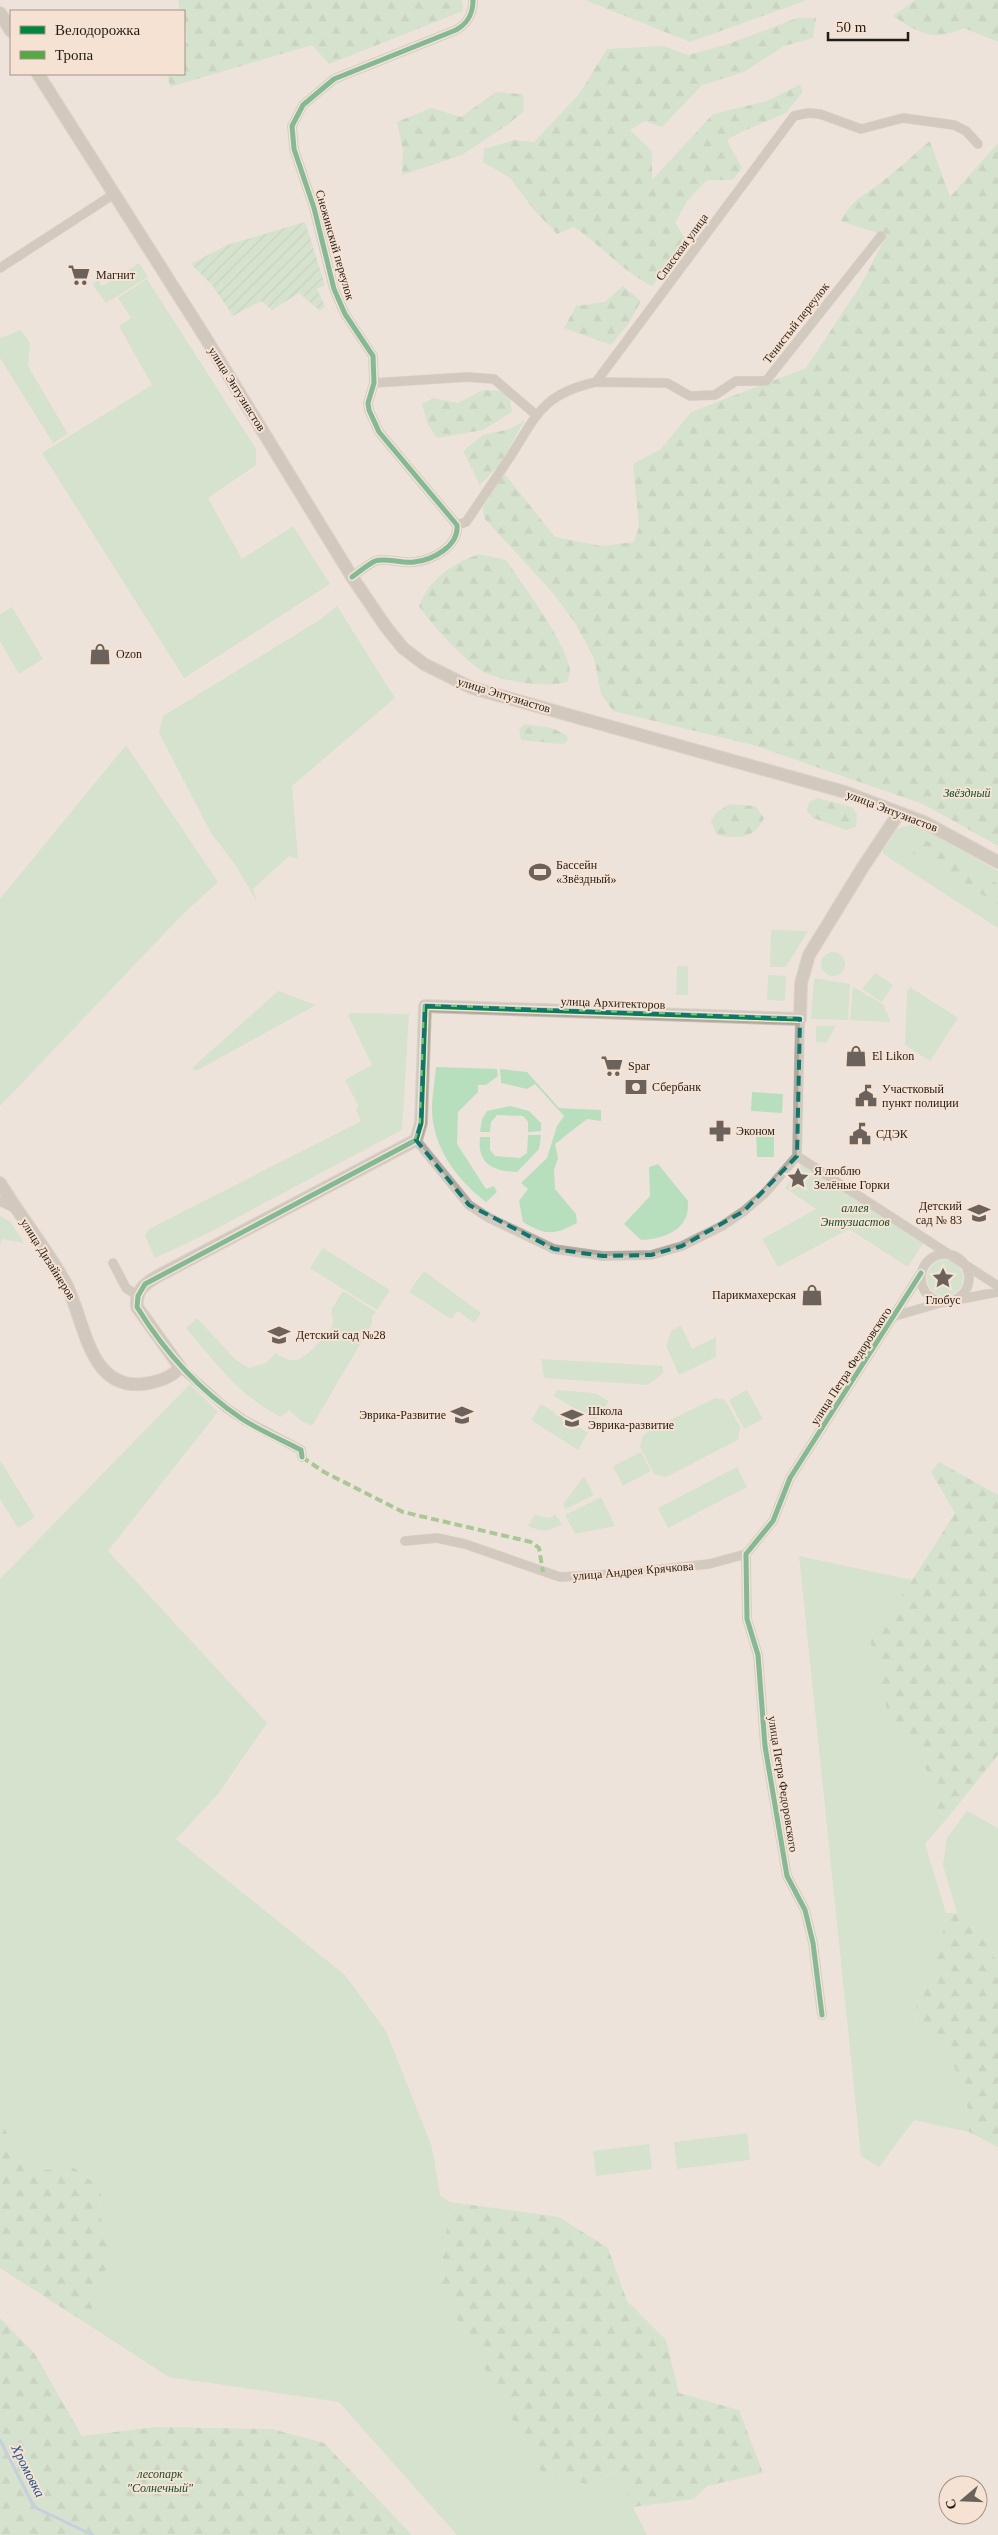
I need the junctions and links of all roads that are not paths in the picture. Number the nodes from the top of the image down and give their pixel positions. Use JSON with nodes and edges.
{"nodes":[{"id":1,"x":473,"y":0,"type":"edge"},
{"id":2,"x":0,"y":13,"type":"edge"},
{"id":3,"x":10,"y":30,"type":"edge"},
{"id":4,"x":39,"y":75,"type":"edge"},
{"id":5,"x":978,"y":144,"type":"dead end"},
{"id":6,"x":114,"y":194,"type":"junction"},
{"id":7,"x":882,"y":236,"type":"dead end"},
{"id":8,"x":0,"y":268,"type":"edge"},
{"id":9,"x":596,"y":382,"type":"junction"},
{"id":10,"x":374,"y":384,"type":"junction"},
{"id":11,"x":535,"y":414,"type":"junction"},
{"id":12,"x":457,"y":526,"type":"junction"},
{"id":13,"x":352,"y":577,"type":"junction"},
{"id":14,"x":899,"y":813,"type":"junction"},
{"id":15,"x":998,"y":862,"type":"edge"},
{"id":16,"x":800,"y":1019,"type":"junction"},
{"id":17,"x":416,"y":1140,"type":"junction"},
{"id":18,"x":797,"y":1156,"type":"junction"},
{"id":19,"x":0,"y":1183,"type":"edge"},
{"id":20,"x":0,"y":1201,"type":"edge"},
{"id":21,"x":16,"y":1210,"type":"junction"},
{"id":22,"x":940,"y":1247,"type":"junction"},
{"id":23,"x":957,"y":1258,"type":"junction"},
{"id":24,"x":931,"y":1259,"type":"junction"},
{"id":25,"x":113,"y":1263,"type":"dead end"},
{"id":26,"x":922,"y":1272,"type":"junction"},
{"id":27,"x":998,"y":1286,"type":"edge"},
{"id":28,"x":998,"y":1292,"type":"edge"},
{"id":29,"x":138,"y":1296,"type":"junction"},
{"id":30,"x":949,"y":1301,"type":"junction"},
{"id":31,"x":895,"y":1316,"type":"junction"},
{"id":32,"x":180,"y":1367,"type":"junction"},
{"id":33,"x":302,"y":1457,"type":"dead end"},
{"id":34,"x":406,"y":1541,"type":"dead end"},
{"id":35,"x":746,"y":1554,"type":"junction"},
{"id":36,"x":822,"y":2015,"type":"dead end"}],
"edges":[{"from":1,"to":10,"type":"street","name":"Снежинский переулок"},
{"from":2,"to":3,"type":"street"},
{"from":4,"to":6,"type":"street","name":"улица Энтузиастов"},
{"from":5,"to":9,"type":"street","name":"Спасская улица"},
{"from":6,"to":8,"type":"street"},
{"from":6,"to":13,"type":"street","name":"улица Энтузиастов"},
{"from":7,"to":9,"type":"street","name":"Тенистый переулок"},
{"from":9,"to":11,"type":"street"},
{"from":10,"to":11,"type":"street"},
{"from":10,"to":12,"type":"street"},
{"from":11,"to":12,"type":"street"},
{"from":12,"to":13,"type":"street"},
{"from":13,"to":14,"type":"street","name":"улица Энтузиастов"},
{"from":14,"to":15,"type":"street","name":"улица Энтузиастов"},
{"from":14,"to":16,"type":"street"},
{"from":16,"to":17,"type":"street","name":"улица Архитекторов"},
{"from":16,"to":18,"type":"street"},
{"from":17,"to":18,"type":"street"},
{"from":17,"to":29,"type":"street"},
{"from":18,"to":22,"type":"street"},
{"from":19,"to":21,"type":"street","name":"улица Дизайнеров"},
{"from":20,"to":21,"type":"street"},
{"from":21,"to":32,"type":"street","name":"улица Дизайнеров"},
{"from":22,"to":23,"type":"street"},
{"from":22,"to":24,"type":"street"},
{"from":23,"to":24,"type":"street"},
{"from":23,"to":27,"type":"street"},
{"from":23,"to":30,"type":"street"},
{"from":24,"to":26,"type":"street"},
{"from":25,"to":29,"type":"street"},
{"from":26,"to":30,"type":"street"},
{"from":26,"to":31,"type":"street","name":"улица Петра Федоровского"},
{"from":28,"to":30,"type":"street"},
{"from":29,"to":32,"type":"street"},
{"from":30,"to":31,"type":"street"},
{"from":31,"to":35,"type":"street","name":"улица Петра Федоровского"},
{"from":32,"to":33,"type":"street"},
{"from":34,"to":35,"type":"street","name":"улица Андрея Крячкова"},
{"from":35,"to":36,"type":"street","name":"улица Петра Федоровского"}]}
